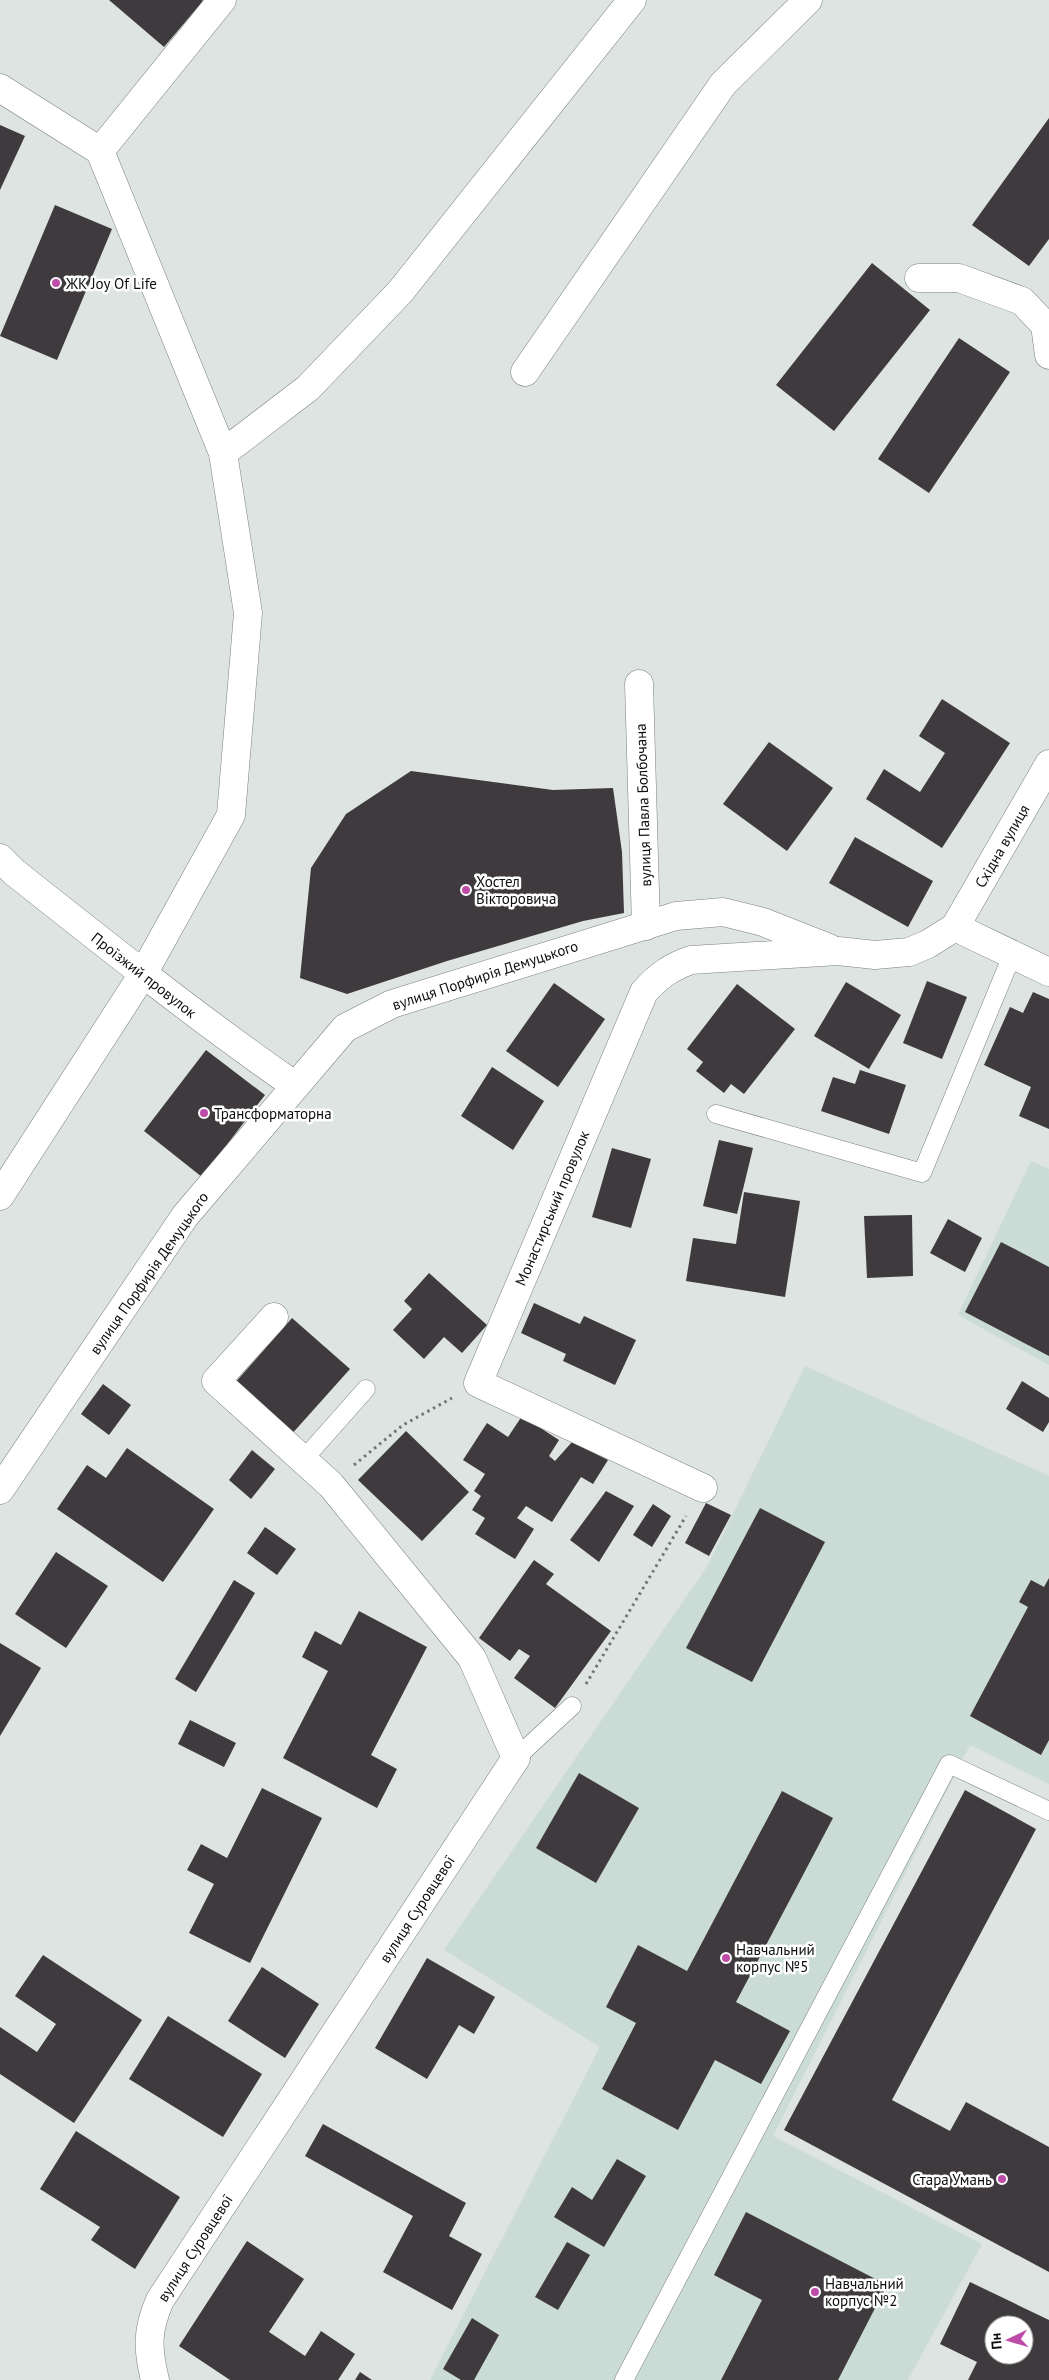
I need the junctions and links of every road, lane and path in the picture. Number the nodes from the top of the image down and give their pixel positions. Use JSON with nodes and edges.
{"nodes":[{"id":1,"x":222,"y":0,"type":"edge"},
{"id":2,"x":632,"y":0,"type":"edge"},
{"id":3,"x":808,"y":0,"type":"edge"},
{"id":4,"x":0,"y":88,"type":"edge"},
{"id":5,"x":100,"y":151,"type":"junction"},
{"id":6,"x":919,"y":278,"type":"dead end"},
{"id":7,"x":1049,"y":355,"type":"edge"},
{"id":8,"x":525,"y":372,"type":"dead end"},
{"id":9,"x":223,"y":452,"type":"junction"},
{"id":10,"x":639,"y":684,"type":"dead end"},
{"id":11,"x":1049,"y":764,"type":"edge"},
{"id":12,"x":0,"y":858,"type":"edge"},
{"id":13,"x":646,"y":926,"type":"junction"},
{"id":14,"x":955,"y":927,"type":"junction"},
{"id":15,"x":838,"y":951,"type":"junction"},
{"id":16,"x":1013,"y":953,"type":"junction"},
{"id":17,"x":1049,"y":972,"type":"edge"},
{"id":18,"x":143,"y":974,"type":"junction"},
{"id":19,"x":294,"y":1085,"type":"junction"},
{"id":20,"x":716,"y":1114,"type":"dead end"},
{"id":21,"x":0,"y":1196,"type":"edge"},
{"id":22,"x":274,"y":1317,"type":"dead end"},
{"id":23,"x":478,"y":1383,"type":"junction"},
{"id":24,"x":366,"y":1389,"type":"dead end"},
{"id":25,"x":304,"y":1459,"type":"junction"},
{"id":26,"x":331,"y":1485,"type":"junction"},
{"id":27,"x":703,"y":1488,"type":"joint"},
{"id":28,"x":0,"y":1490,"type":"edge"},
{"id":29,"x":572,"y":1706,"type":"joint"},
{"id":30,"x":516,"y":1758,"type":"junction"},
{"id":31,"x":1049,"y":1811,"type":"edge"},
{"id":32,"x":156,"y":2380,"type":"edge"},
{"id":33,"x":624,"y":2380,"type":"edge"}],
"edges":[{"from":1,"to":5,"type":"street"},
{"from":2,"to":9,"type":"street"},
{"from":3,"to":8,"type":"street"},
{"from":4,"to":5,"type":"street"},
{"from":5,"to":9,"type":"street"},
{"from":6,"to":7,"type":"street"},
{"from":9,"to":18,"type":"street"},
{"from":10,"to":13,"type":"street","name":"вулиця Павла Болбочана"},
{"from":11,"to":14,"type":"street","name":"Східна вулиця"},
{"from":12,"to":18,"type":"street","name":"Проїзжий провулок"},
{"from":13,"to":15,"type":"street","name":"вулиця Порфирія Демуцького"},
{"from":13,"to":19,"type":"street","name":"вулиця Порфирія Демуцького"},
{"from":14,"to":15,"type":"street"},
{"from":14,"to":16,"type":"street"},
{"from":15,"to":23,"type":"street","name":"Монастирський провулок"},
{"from":16,"to":17,"type":"street"},
{"from":16,"to":20,"type":"lane"},
{"from":18,"to":19,"type":"street","name":"Проїзжий провулок"},
{"from":18,"to":21,"type":"street"},
{"from":19,"to":28,"type":"street","name":"вулиця Порфирія Демуцького"},
{"from":22,"to":25,"type":"street"},
{"from":23,"to":26,"type":"path"},
{"from":23,"to":27,"type":"street"},
{"from":24,"to":25,"type":"lane"},
{"from":25,"to":26,"type":"street"},
{"from":26,"to":30,"type":"street"},
{"from":27,"to":29,"type":"path"},
{"from":29,"to":30,"type":"lane"},
{"from":30,"to":32,"type":"street","name":"вулиця Суровцевої"},
{"from":31,"to":33,"type":"lane"}]}
